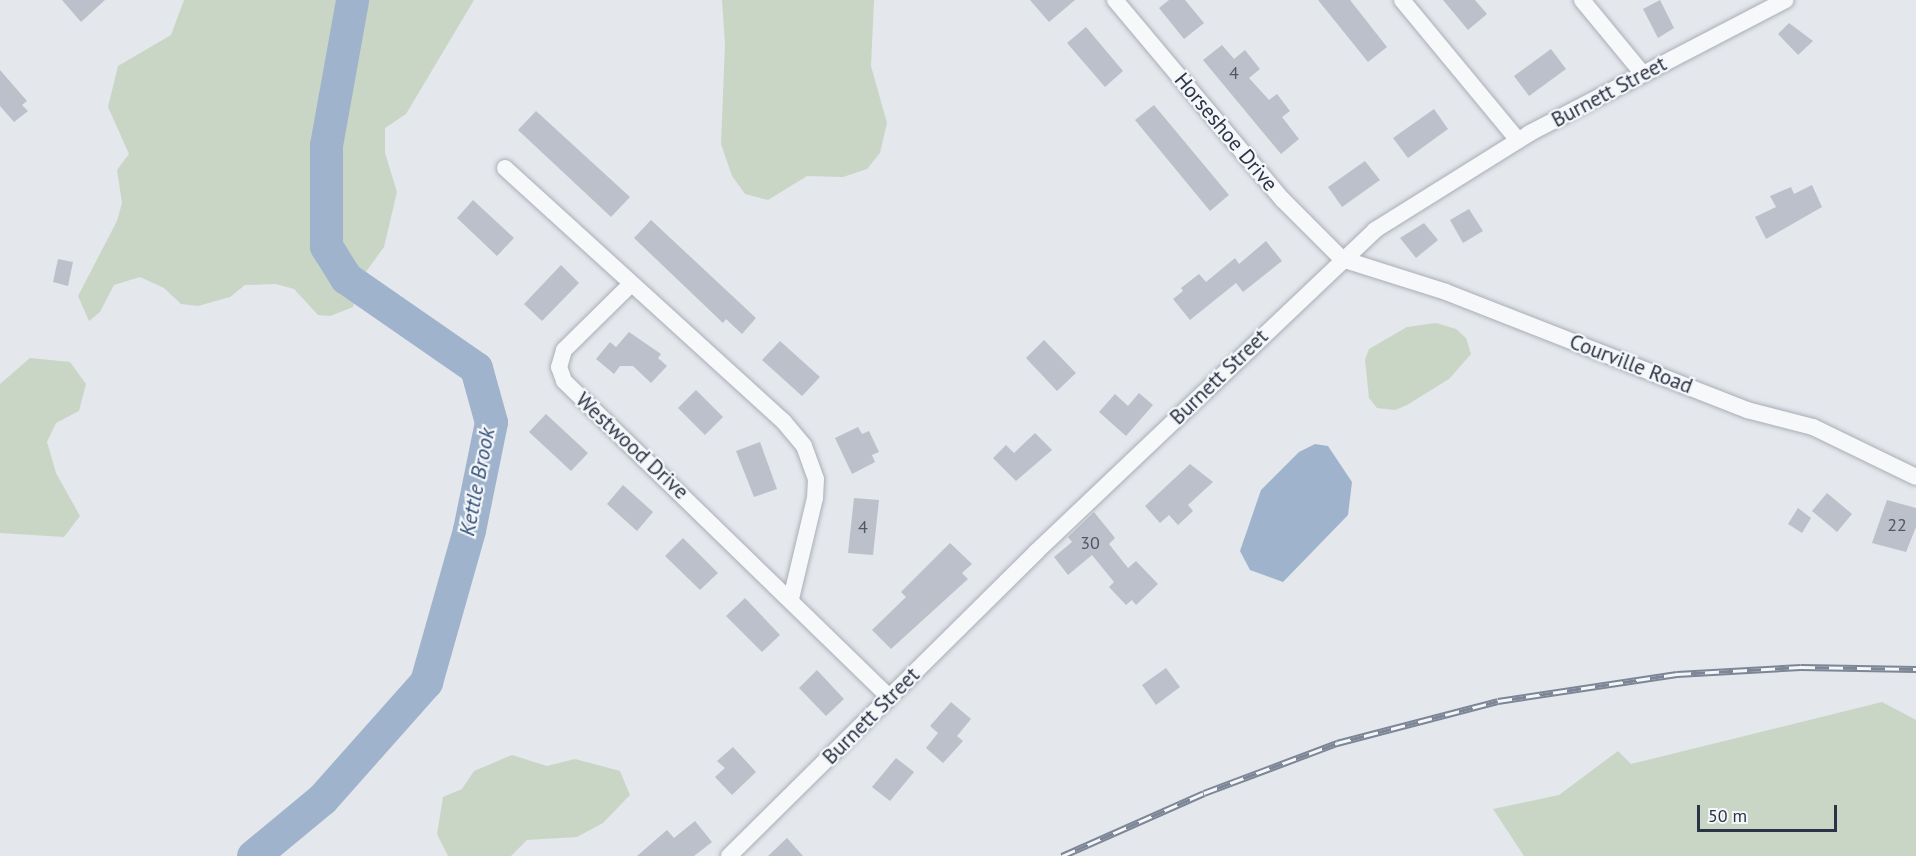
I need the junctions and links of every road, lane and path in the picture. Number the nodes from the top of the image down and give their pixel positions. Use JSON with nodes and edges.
{"nodes":[{"id":1,"x":1115,"y":0,"type":"edge"},
{"id":2,"x":1402,"y":0,"type":"edge"},
{"id":3,"x":1582,"y":0,"type":"edge"},
{"id":4,"x":1785,"y":0,"type":"edge"},
{"id":5,"x":1643,"y":74,"type":"junction"},
{"id":6,"x":1518,"y":140,"type":"junction"},
{"id":7,"x":505,"y":168,"type":"dead end"},
{"id":8,"x":1342,"y":259,"type":"junction"},
{"id":9,"x":631,"y":284,"type":"junction"},
{"id":10,"x":1916,"y":477,"type":"edge"},
{"id":11,"x":791,"y":599,"type":"junction"},
{"id":12,"x":889,"y":697,"type":"junction"},
{"id":13,"x":729,"y":856,"type":"edge"}],
"edges":[{"from":1,"to":8,"type":"street","name":"Horseshoe Drive"},
{"from":2,"to":6,"type":"street"},
{"from":3,"to":5,"type":"street"},
{"from":4,"to":5,"type":"street","name":"Burnett Street"},
{"from":5,"to":6,"type":"street","name":"Burnett Street"},
{"from":6,"to":8,"type":"street","name":"Burnett Street"},
{"from":7,"to":9,"type":"street"},
{"from":8,"to":10,"type":"street","name":"Courville Road"},
{"from":8,"to":12,"type":"street","name":"Burnett Street"},
{"from":9,"to":11,"type":"street"},
{"from":9,"to":11,"type":"street","name":"Westwood Drive"},
{"from":11,"to":12,"type":"street","name":"Westwood Drive"},
{"from":12,"to":13,"type":"street","name":"Burnett Street"}]}
